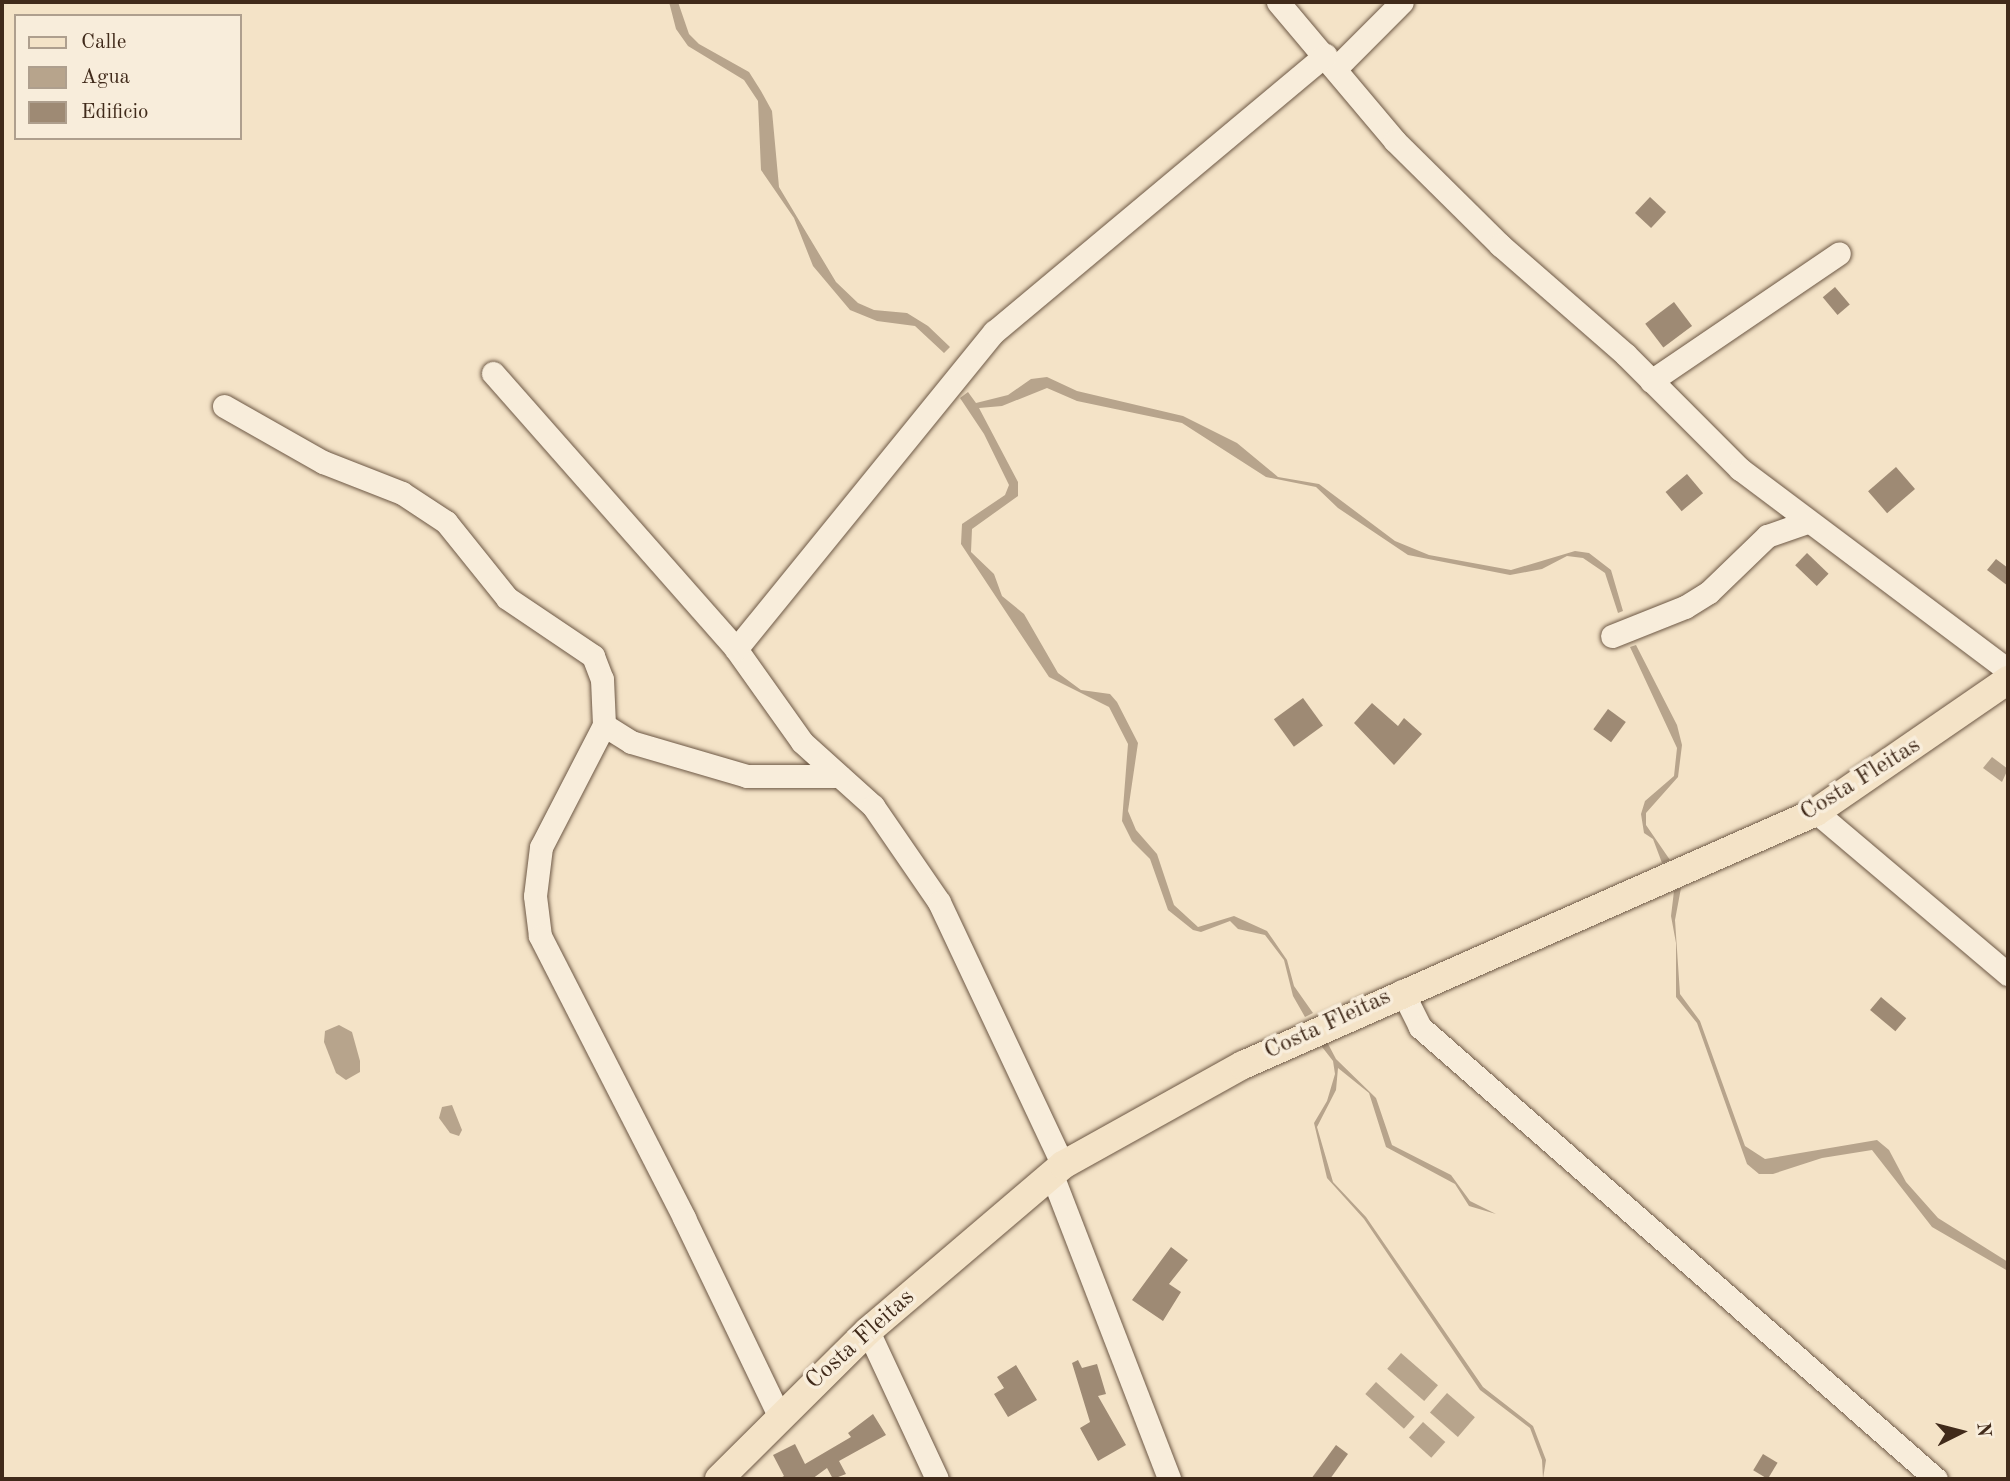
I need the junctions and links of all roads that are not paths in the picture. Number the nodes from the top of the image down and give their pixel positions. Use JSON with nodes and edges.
{"nodes":[{"id":1,"x":1278,"y":2,"type":"edge"},
{"id":2,"x":1402,"y":2,"type":"edge"},
{"id":3,"x":1330,"y":61,"type":"junction"},
{"id":4,"x":1839,"y":253,"type":"dead end"},
{"id":5,"x":493,"y":373,"type":"dead end"},
{"id":6,"x":1651,"y":382,"type":"junction"},
{"id":7,"x":224,"y":406,"type":"dead end"},
{"id":8,"x":1807,"y":522,"type":"junction"},
{"id":9,"x":1612,"y":636,"type":"dead end"},
{"id":10,"x":736,"y":649,"type":"junction"},
{"id":11,"x":2008,"y":670,"type":"edge"},
{"id":12,"x":2008,"y":680,"type":"edge"},
{"id":13,"x":604,"y":725,"type":"junction"},
{"id":14,"x":839,"y":776,"type":"junction"},
{"id":15,"x":1816,"y":812,"type":"junction"},
{"id":16,"x":2008,"y":974,"type":"edge"},
{"id":17,"x":1402,"y":991,"type":"junction"},
{"id":18,"x":1058,"y":1170,"type":"junction"},
{"id":19,"x":868,"y":1331,"type":"junction"},
{"id":20,"x":779,"y":1416,"type":"junction"},
{"id":21,"x":719,"y":1479,"type":"edge"},
{"id":22,"x":937,"y":1479,"type":"edge"},
{"id":23,"x":1169,"y":1479,"type":"edge"},
{"id":24,"x":1936,"y":1479,"type":"edge"}],
"edges":[{"from":1,"to":3,"type":"street"},
{"from":2,"to":3,"type":"street"},
{"from":3,"to":6,"type":"street"},
{"from":3,"to":10,"type":"street"},
{"from":4,"to":6,"type":"street"},
{"from":5,"to":10,"type":"street"},
{"from":6,"to":8,"type":"street"},
{"from":7,"to":13,"type":"street"},
{"from":8,"to":9,"type":"street"},
{"from":8,"to":11,"type":"street"},
{"from":10,"to":14,"type":"street"},
{"from":12,"to":15,"type":"main road","name":"Costa Fleitas"},
{"from":13,"to":14,"type":"street"},
{"from":13,"to":20,"type":"street"},
{"from":14,"to":18,"type":"street"},
{"from":15,"to":16,"type":"street"},
{"from":15,"to":17,"type":"main road","name":"Costa Fleitas"},
{"from":17,"to":18,"type":"main road","name":"Costa Fleitas"},
{"from":17,"to":24,"type":"street"},
{"from":18,"to":19,"type":"main road","name":"Costa Fleitas"},
{"from":18,"to":23,"type":"street"},
{"from":19,"to":20,"type":"main road","name":"Costa Fleitas"},
{"from":19,"to":22,"type":"street"},
{"from":20,"to":21,"type":"main road","name":"Costa Fleitas"}]}
